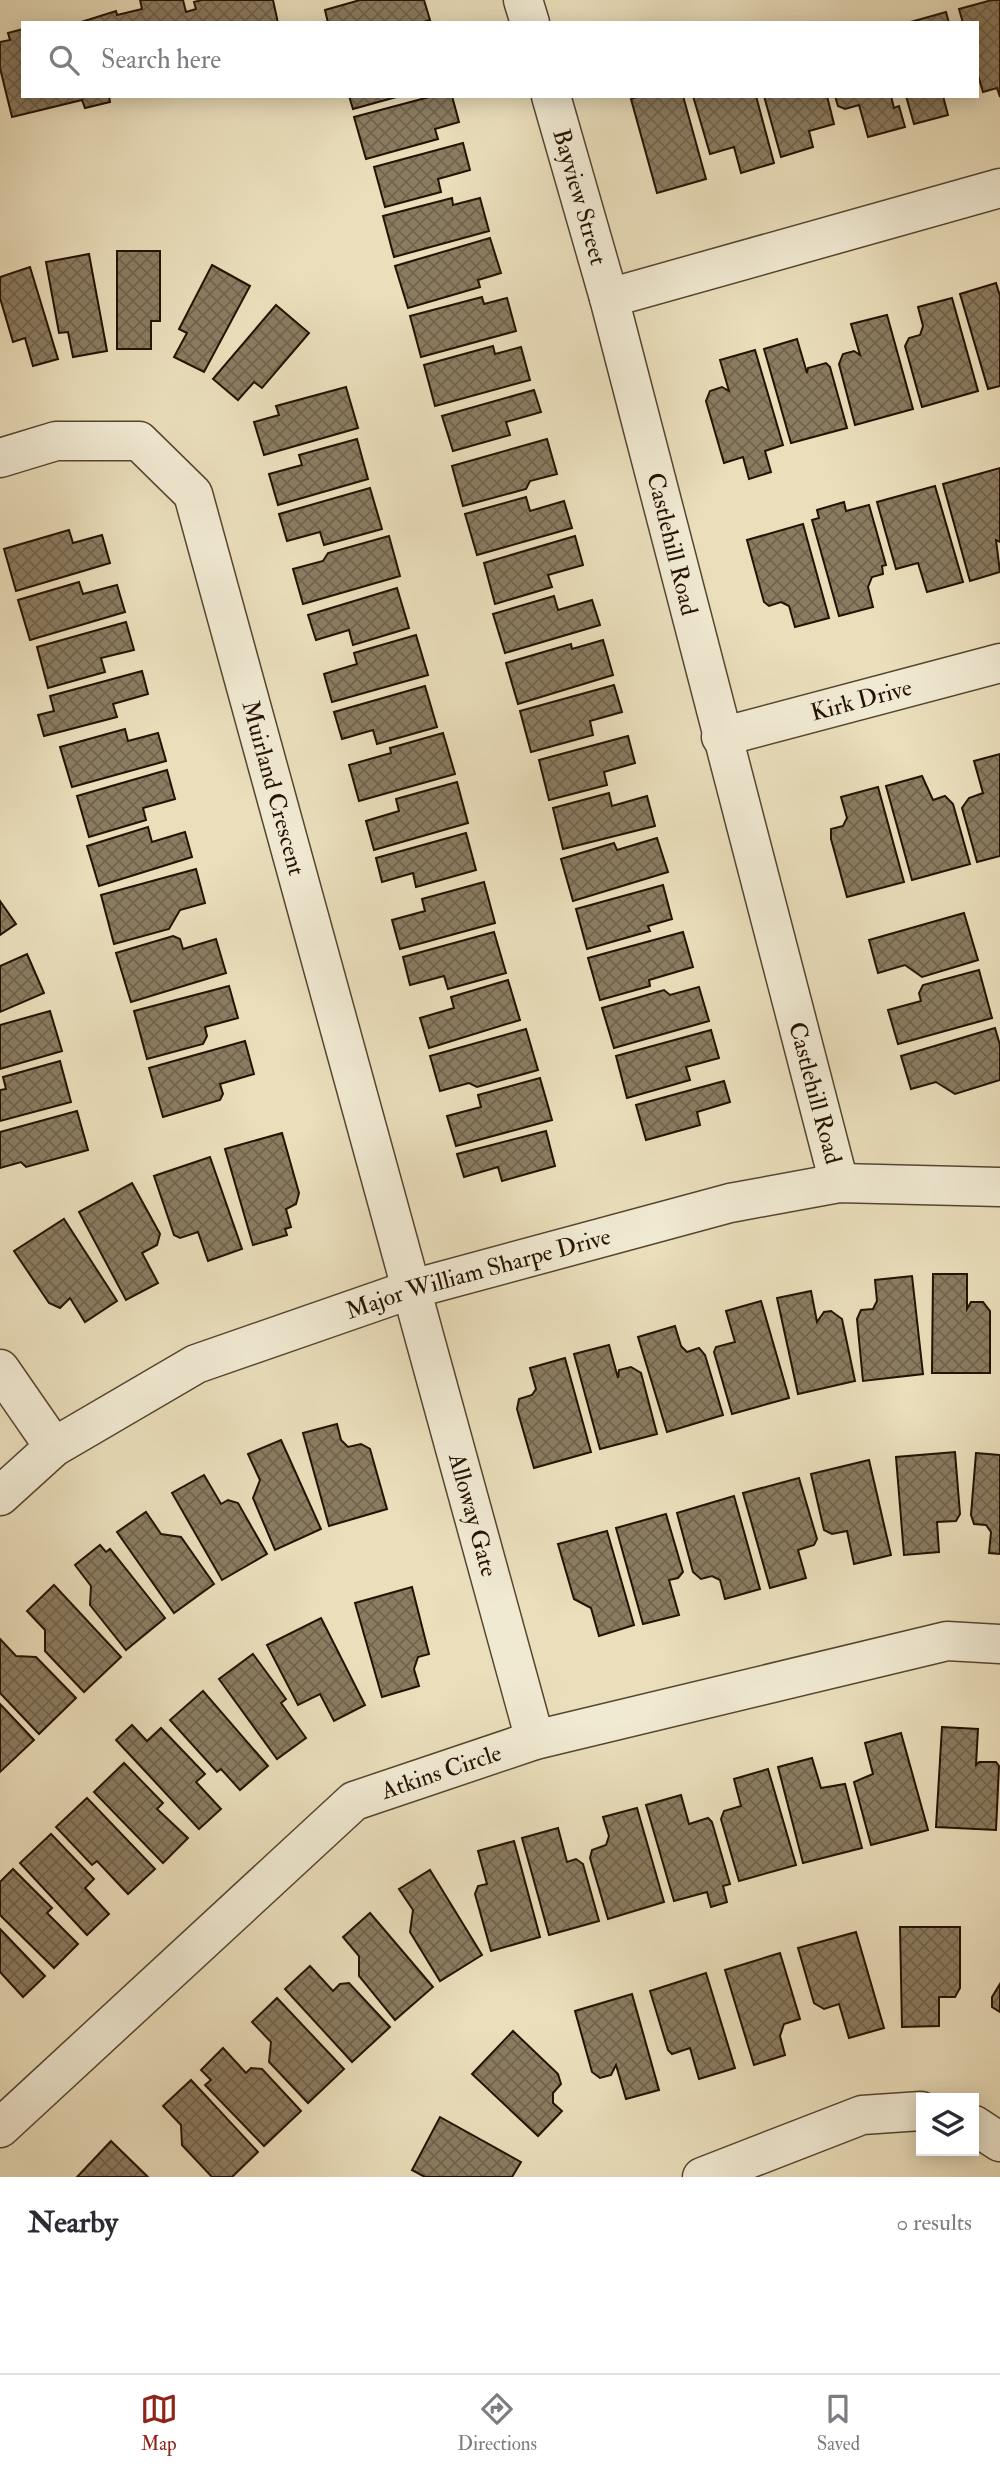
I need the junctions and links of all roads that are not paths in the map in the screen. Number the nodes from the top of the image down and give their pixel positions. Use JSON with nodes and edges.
{"nodes":[{"id":1,"x":523,"y":0,"type":"edge"},
{"id":2,"x":529,"y":21,"type":"edge"},
{"id":3,"x":552,"y":98,"type":"edge"},
{"id":4,"x":1000,"y":188,"type":"edge"},
{"id":5,"x":608,"y":298,"type":"junction"},
{"id":6,"x":0,"y":458,"type":"edge"},
{"id":7,"x":1000,"y":663,"type":"edge"},
{"id":8,"x":721,"y":737,"type":"junction"},
{"id":9,"x":839,"y":1183,"type":"junction"},
{"id":10,"x":1000,"y":1187,"type":"edge"},
{"id":11,"x":412,"y":1289,"type":"junction"},
{"id":12,"x":0,"y":1369,"type":"edge"},
{"id":13,"x":54,"y":1447,"type":"junction"},
{"id":14,"x":0,"y":1496,"type":"edge"},
{"id":15,"x":1000,"y":1644,"type":"edge"},
{"id":16,"x":536,"y":1740,"type":"junction"},
{"id":17,"x":916,"y":2111,"type":"edge"},
{"id":18,"x":0,"y":2128,"type":"edge"},
{"id":19,"x":979,"y":2128,"type":"edge"},
{"id":20,"x":1000,"y":2142,"type":"edge"},
{"id":21,"x":702,"y":2177,"type":"edge"}],
"edges":[{"from":1,"to":2,"type":"street"},
{"from":3,"to":5,"type":"street","name":"Bayview Street"},
{"from":4,"to":5,"type":"street"},
{"from":5,"to":8,"type":"street","name":"Castlehill Road"},
{"from":6,"to":11,"type":"street","name":"Muirland Crescent"},
{"from":7,"to":8,"type":"street","name":"Kirk Drive"},
{"from":8,"to":9,"type":"street","name":"Castlehill Road"},
{"from":9,"to":10,"type":"street","name":"Major William Sharpe Drive"},
{"from":9,"to":11,"type":"street","name":"Major William Sharpe Drive"},
{"from":11,"to":13,"type":"street","name":"Major William Sharpe Drive"},
{"from":11,"to":16,"type":"street","name":"Alloway Gate"},
{"from":12,"to":13,"type":"street"},
{"from":13,"to":14,"type":"street","name":"Major William Sharpe Drive"},
{"from":15,"to":16,"type":"street","name":"Atkins Circle"},
{"from":16,"to":18,"type":"street","name":"Atkins Circle"},
{"from":17,"to":21,"type":"street"},
{"from":19,"to":20,"type":"street"}]}
